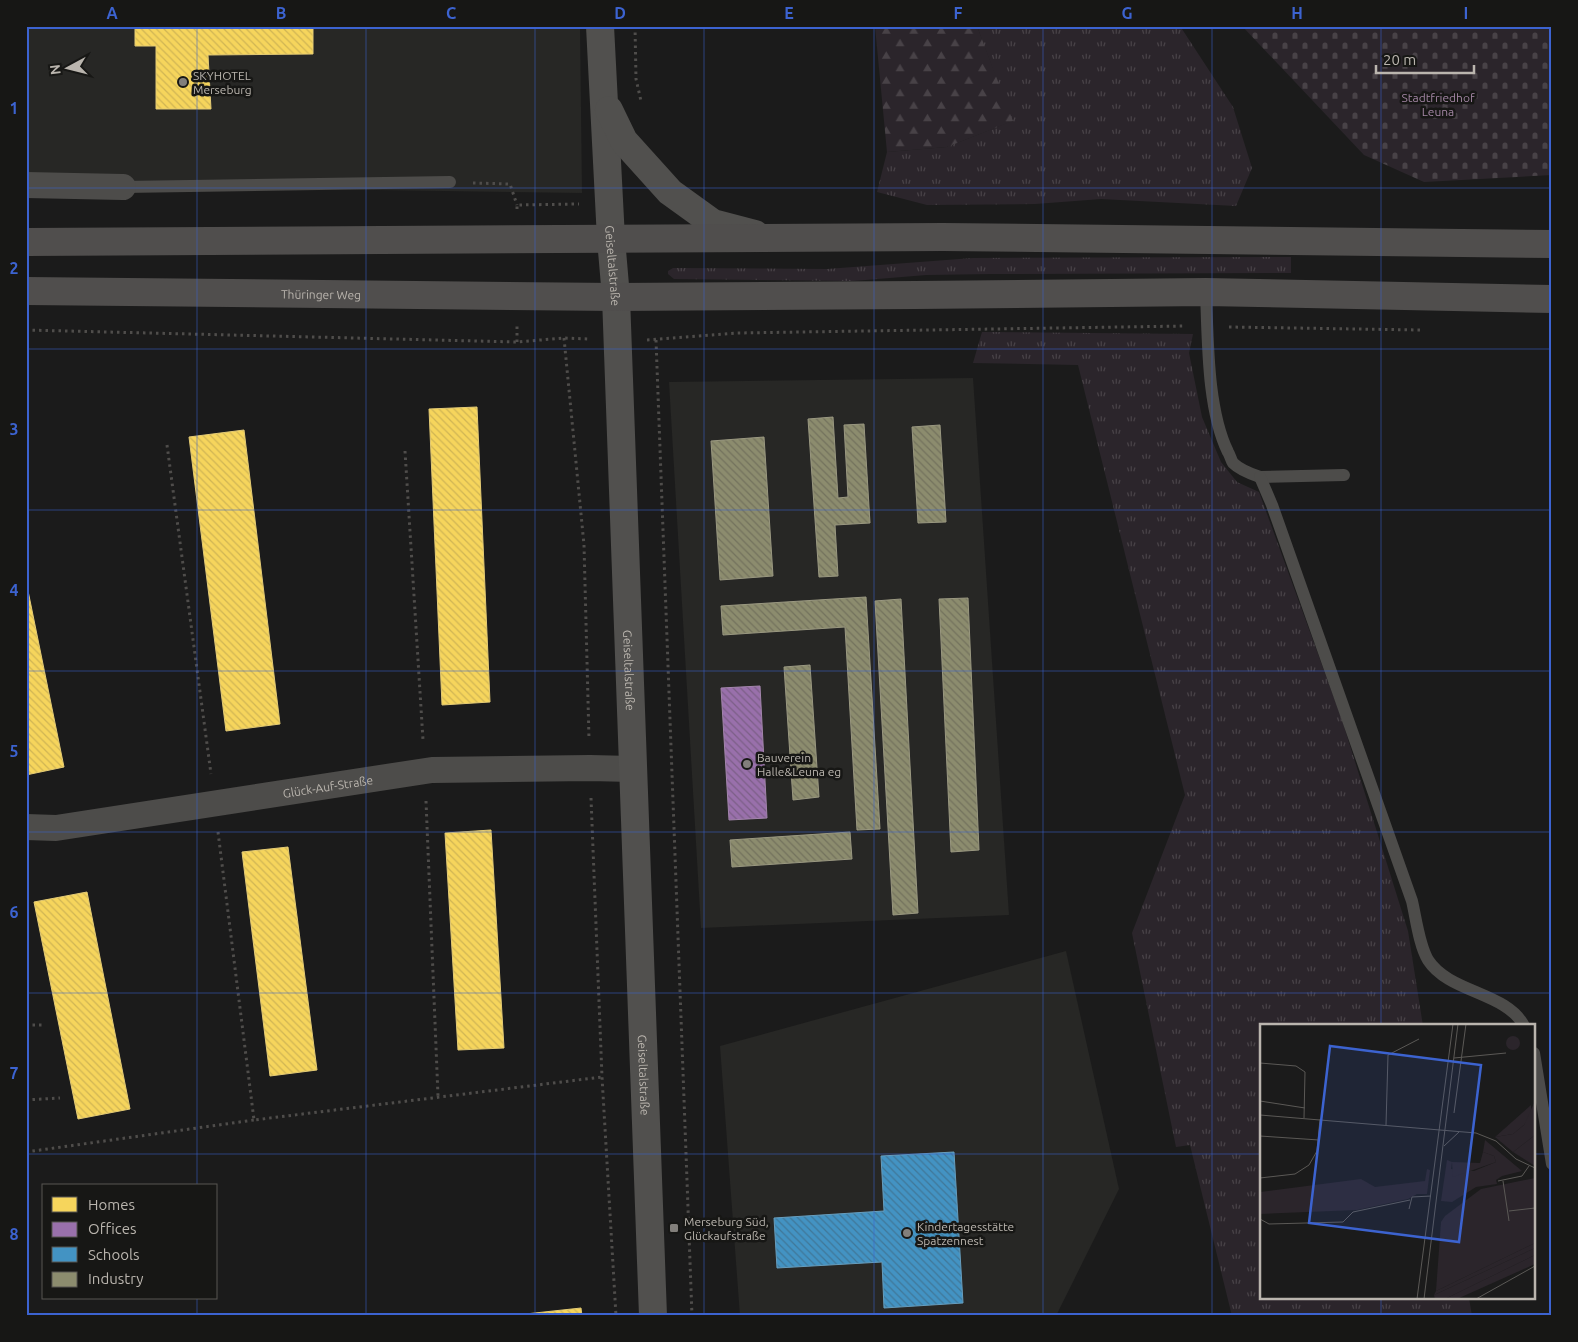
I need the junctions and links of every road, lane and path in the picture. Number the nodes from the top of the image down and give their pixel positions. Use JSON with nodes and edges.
{"nodes":[{"id":1,"x":600,"y":26,"type":"edge"},
{"id":2,"x":604,"y":98,"type":"junction"},
{"id":3,"x":450,"y":182,"type":"joint"},
{"id":4,"x":26,"y":185,"type":"edge"},
{"id":5,"x":123,"y":187,"type":"joint"},
{"id":6,"x":517,"y":205,"type":"dead end"},
{"id":7,"x":771,"y":238,"type":"junction"},
{"id":8,"x":611,"y":239,"type":"junction"},
{"id":9,"x":26,"y":242,"type":"edge"},
{"id":10,"x":1552,"y":244,"type":"edge"},
{"id":11,"x":26,"y":291,"type":"edge"},
{"id":12,"x":1206,"y":292,"type":"junction"},
{"id":13,"x":616,"y":297,"type":"junction"},
{"id":14,"x":1552,"y":298,"type":"edge"},
{"id":15,"x":1207,"y":326,"type":"junction"},
{"id":16,"x":1290,"y":328,"type":"dead end"},
{"id":17,"x":26,"y":330,"type":"edge"},
{"id":18,"x":564,"y":338,"type":"junction"},
{"id":19,"x":617,"y":340,"type":"junction"},
{"id":20,"x":656,"y":340,"type":"junction"},
{"id":21,"x":166,"y":445,"type":"dead end"},
{"id":22,"x":1344,"y":475,"type":"dead end"},
{"id":23,"x":1260,"y":477,"type":"junction"},
{"id":24,"x":590,"y":768,"type":"junction"},
{"id":25,"x":632,"y":769,"type":"junction"},
{"id":26,"x":215,"y":804,"type":"junction"},
{"id":27,"x":26,"y":827,"type":"edge"},
{"id":28,"x":1523,"y":1024,"type":"edge"},
{"id":29,"x":26,"y":1025,"type":"edge"},
{"id":30,"x":45,"y":1025,"type":"dead end"},
{"id":31,"x":1536,"y":1064,"type":"edge"},
{"id":32,"x":602,"y":1077,"type":"junction"},
{"id":33,"x":60,"y":1098,"type":"dead end"},
{"id":34,"x":26,"y":1100,"type":"edge"},
{"id":35,"x":254,"y":1120,"type":"junction"},
{"id":36,"x":26,"y":1152,"type":"edge"},
{"id":37,"x":1552,"y":1164,"type":"edge"},
{"id":38,"x":616,"y":1316,"type":"edge"},
{"id":39,"x":653,"y":1316,"type":"edge"},
{"id":40,"x":692,"y":1316,"type":"edge"}],
"edges":[{"from":1,"to":2,"type":"street","name":"Geiseltalstraße"},
{"from":2,"to":7,"type":"street"},
{"from":2,"to":8,"type":"street","name":"Geiseltalstraße"},
{"from":3,"to":5,"type":"lane"},
{"from":3,"to":6,"type":"path"},
{"from":4,"to":5,"type":"street"},
{"from":7,"to":8,"type":"main road"},
{"from":7,"to":10,"type":"main road"},
{"from":8,"to":9,"type":"main road"},
{"from":8,"to":13,"type":"street","name":"Geiseltalstraße"},
{"from":11,"to":13,"type":"main road","name":"Thüringer Weg"},
{"from":12,"to":13,"type":"main road","name":"Thüringer Weg"},
{"from":12,"to":14,"type":"main road","name":"Thüringer Weg"},
{"from":12,"to":15,"type":"lane"},
{"from":13,"to":19,"type":"street","name":"Geiseltalstraße"},
{"from":15,"to":16,"type":"path"},
{"from":15,"to":20,"type":"path"},
{"from":15,"to":23,"type":"lane"},
{"from":17,"to":18,"type":"path"},
{"from":18,"to":19,"type":"path"},
{"from":18,"to":24,"type":"path"},
{"from":19,"to":20,"type":"path"},
{"from":19,"to":25,"type":"street","name":"Geiseltalstraße"},
{"from":20,"to":40,"type":"path"},
{"from":21,"to":26,"type":"path"},
{"from":22,"to":23,"type":"lane"},
{"from":23,"to":28,"type":"lane"},
{"from":24,"to":25,"type":"street","name":"Glück-Auf-Straße"},
{"from":24,"to":26,"type":"street","name":"Glück-Auf-Straße"},
{"from":24,"to":32,"type":"path"},
{"from":25,"to":39,"type":"street","name":"Geiseltalstraße"},
{"from":26,"to":27,"type":"street","name":"Glück-Auf-Straße"},
{"from":26,"to":35,"type":"path"},
{"from":29,"to":30,"type":"path"},
{"from":31,"to":37,"type":"lane"},
{"from":32,"to":35,"type":"path"},
{"from":32,"to":38,"type":"path"},
{"from":33,"to":34,"type":"path"},
{"from":35,"to":36,"type":"path"}]}
